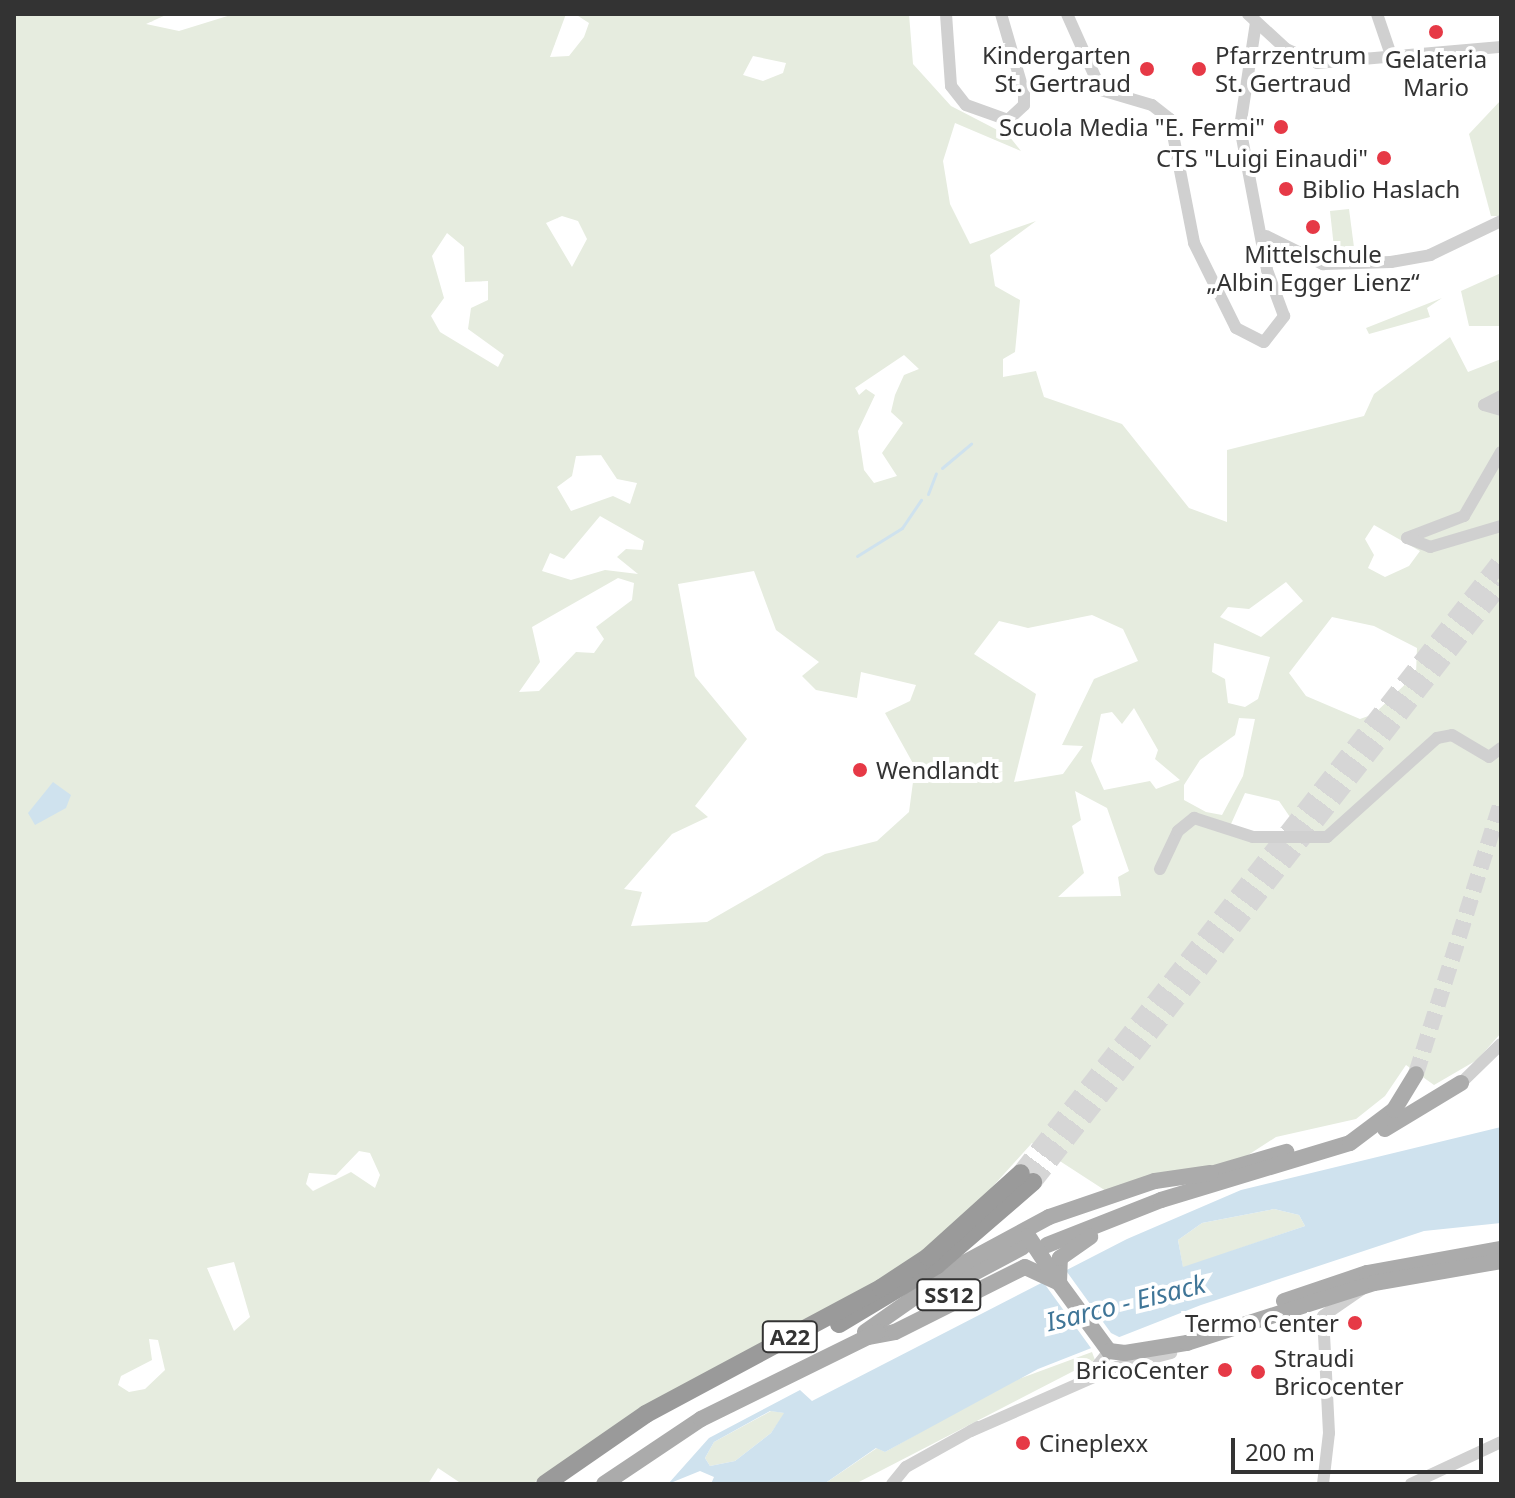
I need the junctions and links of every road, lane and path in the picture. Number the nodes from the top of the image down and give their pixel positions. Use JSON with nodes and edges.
{"nodes":[{"id":1,"x":946,"y":14,"type":"edge"},
{"id":2,"x":1001,"y":14,"type":"edge"},
{"id":3,"x":1067,"y":14,"type":"edge"},
{"id":4,"x":1377,"y":14,"type":"edge"},
{"id":5,"x":1252,"y":19,"type":"edge"},
{"id":6,"x":1501,"y":47,"type":"edge"},
{"id":7,"x":1391,"y":55,"type":"junction"},
{"id":8,"x":1501,"y":221,"type":"edge"},
{"id":9,"x":1266,"y":236,"type":"junction"},
{"id":10,"x":1501,"y":396,"type":"edge"},
{"id":11,"x":1501,"y":410,"type":"edge"},
{"id":12,"x":1501,"y":452,"type":"edge"},
{"id":13,"x":1501,"y":526,"type":"edge"},
{"id":14,"x":1501,"y":748,"type":"edge"},
{"id":15,"x":1160,"y":869,"type":"dead end"},
{"id":16,"x":1501,"y":1044,"type":"edge"},
{"id":17,"x":1416,"y":1074,"type":"tunnel mouth"},
{"id":18,"x":1461,"y":1083,"type":"joint"},
{"id":19,"x":1372,"y":1127,"type":"junction"},
{"id":20,"x":1350,"y":1143,"type":"junction"},
{"id":21,"x":1234,"y":1179,"type":"junction"},
{"id":22,"x":1032,"y":1242,"type":"junction"},
{"id":23,"x":1501,"y":1249,"type":"edge"},
{"id":24,"x":1501,"y":1261,"type":"edge"},
{"id":25,"x":1059,"y":1283,"type":"junction"},
{"id":26,"x":1368,"y":1285,"type":"junction"},
{"id":27,"x":1323,"y":1316,"type":"junction"},
{"id":28,"x":1257,"y":1321,"type":"junction"},
{"id":29,"x":862,"y":1337,"type":"junction"},
{"id":30,"x":1146,"y":1348,"type":"junction"},
{"id":31,"x":1109,"y":1351,"type":"junction"},
{"id":32,"x":971,"y":1431,"type":"junction"},
{"id":33,"x":1501,"y":1442,"type":"edge"},
{"id":34,"x":545,"y":1484,"type":"edge"},
{"id":35,"x":564,"y":1484,"type":"edge"},
{"id":36,"x":604,"y":1484,"type":"edge"},
{"id":37,"x":892,"y":1484,"type":"edge"},
{"id":38,"x":1323,"y":1484,"type":"edge"},
{"id":39,"x":1411,"y":1484,"type":"edge"}],
"edges":[{"from":1,"to":2,"type":"street"},
{"from":3,"to":9,"type":"street"},
{"from":4,"to":7,"type":"street"},
{"from":5,"to":7,"type":"street"},
{"from":5,"to":9,"type":"street"},
{"from":6,"to":7,"type":"street"},
{"from":8,"to":9,"type":"street"},
{"from":10,"to":11,"type":"street"},
{"from":12,"to":13,"type":"street"},
{"from":14,"to":15,"type":"street"},
{"from":16,"to":18,"type":"street"},
{"from":17,"to":19,"type":"main road"},
{"from":18,"to":20,"type":"main road"},
{"from":19,"to":20,"type":"main road"},
{"from":19,"to":22,"type":"main road"},
{"from":20,"to":21,"type":"main road"},
{"from":21,"to":22,"type":"main road"},
{"from":21,"to":25,"type":"main road"},
{"from":22,"to":25,"type":"main road","bridge":true},
{"from":22,"to":29,"type":"main road"},
{"from":23,"to":30,"type":"main road"},
{"from":24,"to":26,"type":"main road"},
{"from":25,"to":29,"type":"main road"},
{"from":25,"to":31,"type":"main road"},
{"from":26,"to":27,"type":"street"},
{"from":26,"to":28,"type":"main road"},
{"from":27,"to":28,"type":"street"},
{"from":27,"to":38,"type":"street"},
{"from":28,"to":30,"type":"main road"},
{"from":28,"to":32,"type":"street"},
{"from":29,"to":36,"type":"main road"},
{"from":30,"to":31,"type":"main road"},
{"from":31,"to":32,"type":"street"},
{"from":32,"to":37,"type":"street"},
{"from":33,"to":39,"type":"street"},
{"from":34,"to":35,"type":"highway","number":"A22"}]}
